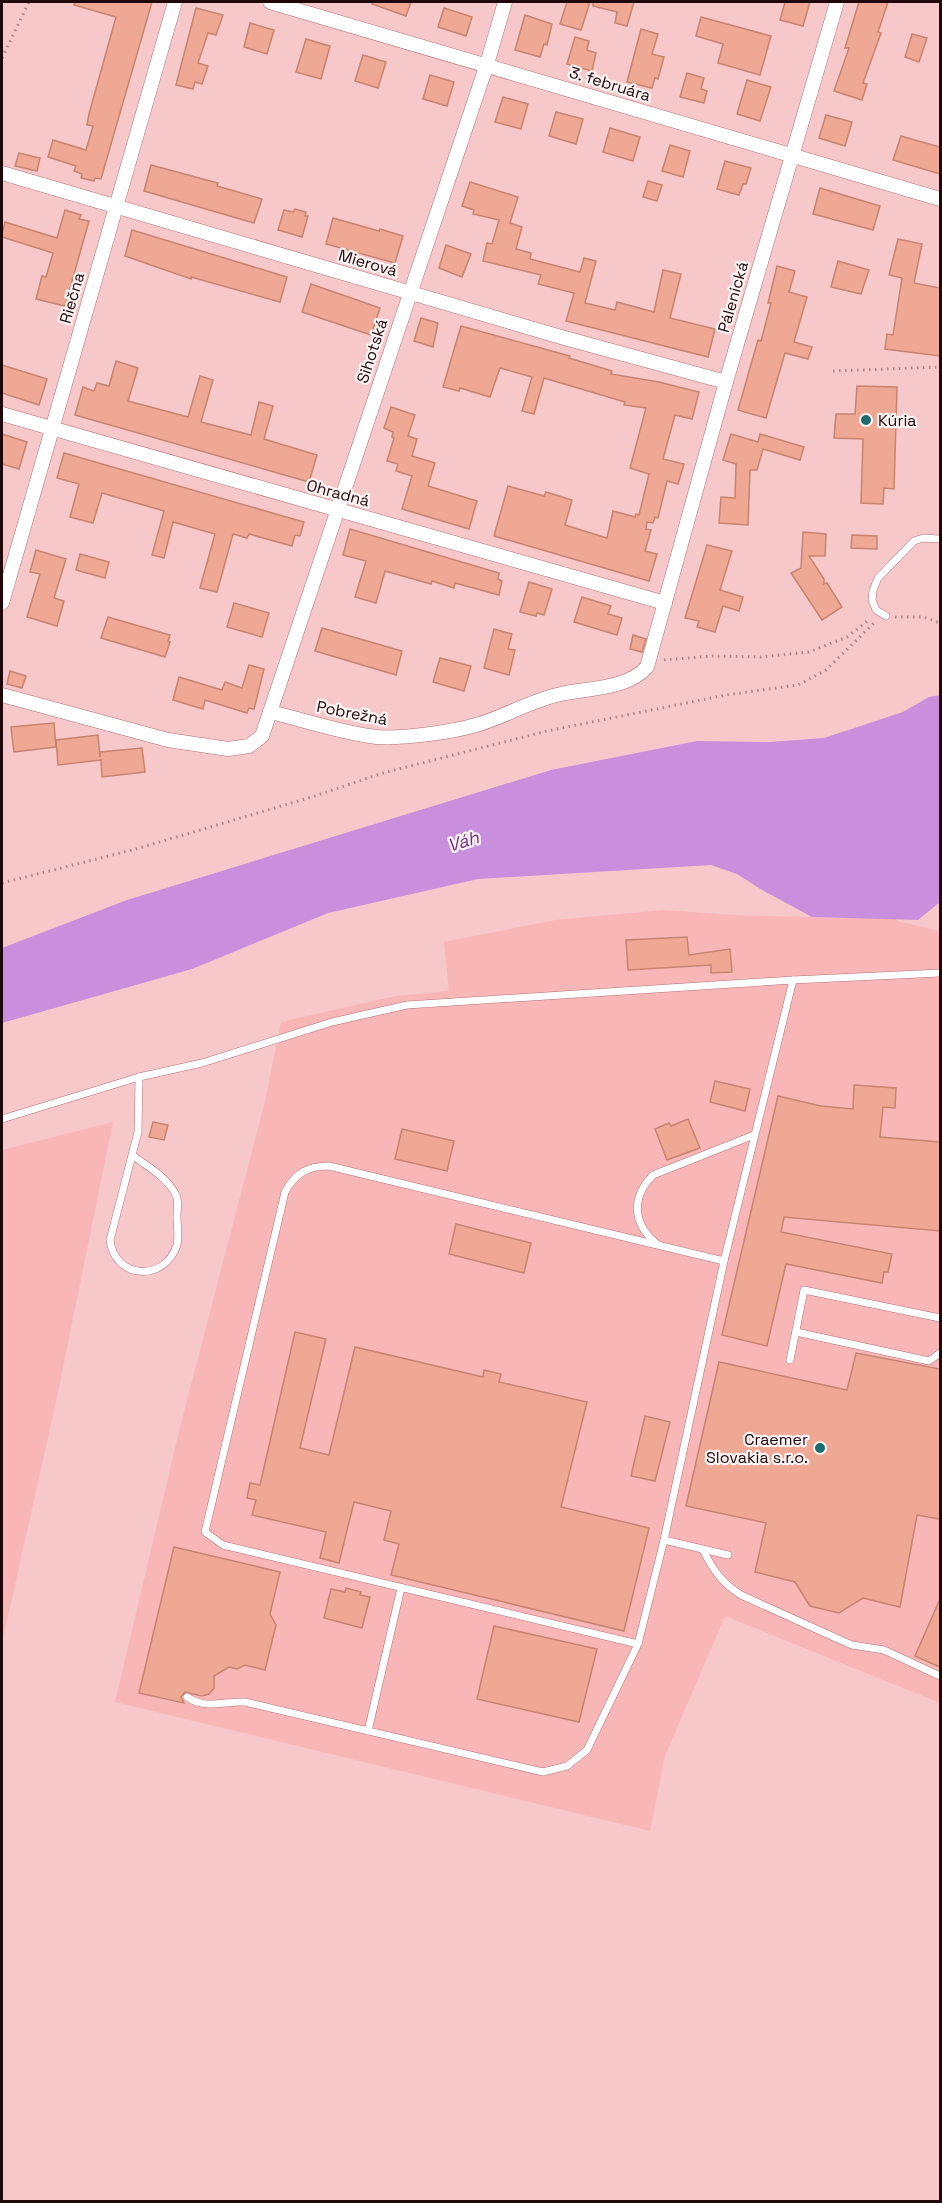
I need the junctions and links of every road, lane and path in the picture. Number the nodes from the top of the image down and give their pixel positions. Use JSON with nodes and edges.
{"nodes":[{"id":1,"x":29,"y":2,"type":"edge"},
{"id":2,"x":175,"y":2,"type":"edge"},
{"id":3,"x":270,"y":2,"type":"edge"},
{"id":4,"x":505,"y":2,"type":"edge"},
{"id":5,"x":837,"y":2,"type":"edge"},
{"id":6,"x":2,"y":58,"type":"edge"},
{"id":7,"x":487,"y":64,"type":"junction"},
{"id":8,"x":791,"y":155,"type":"junction"},
{"id":9,"x":2,"y":173,"type":"edge"},
{"id":10,"x":940,"y":199,"type":"edge"},
{"id":11,"x":116,"y":206,"type":"junction"},
{"id":12,"x":409,"y":292,"type":"junction"},
{"id":13,"x":940,"y":367,"type":"edge"},
{"id":14,"x":833,"y":371,"type":"dead end"},
{"id":15,"x":726,"y":382,"type":"junction"},
{"id":16,"x":2,"y":414,"type":"edge"},
{"id":17,"x":52,"y":429,"type":"junction"},
{"id":18,"x":337,"y":509,"type":"junction"},
{"id":19,"x":940,"y":539,"type":"edge"},
{"id":20,"x":2,"y":603,"type":"edge"},
{"id":21,"x":665,"y":603,"type":"junction"},
{"id":22,"x":883,"y":615,"type":"junction"},
{"id":23,"x":940,"y":623,"type":"edge"},
{"id":24,"x":649,"y":661,"type":"junction"},
{"id":25,"x":2,"y":694,"type":"edge"},
{"id":26,"x":270,"y":712,"type":"junction"},
{"id":27,"x":2,"y":883,"type":"edge"},
{"id":28,"x":940,"y":974,"type":"edge"},
{"id":29,"x":793,"y":980,"type":"junction"},
{"id":30,"x":139,"y":1077,"type":"junction"},
{"id":31,"x":2,"y":1119,"type":"edge"},
{"id":32,"x":754,"y":1135,"type":"junction"},
{"id":33,"x":132,"y":1155,"type":"junction"},
{"id":34,"x":659,"y":1245,"type":"junction"},
{"id":35,"x":724,"y":1261,"type":"junction"},
{"id":36,"x":940,"y":1318,"type":"edge"},
{"id":37,"x":796,"y":1332,"type":"junction"},
{"id":38,"x":940,"y":1353,"type":"edge"},
{"id":39,"x":790,"y":1359,"type":"dead end"},
{"id":40,"x":664,"y":1539,"type":"junction"},
{"id":41,"x":703,"y":1550,"type":"junction"},
{"id":42,"x":728,"y":1555,"type":"dead end"},
{"id":43,"x":401,"y":1588,"type":"junction"},
{"id":44,"x":638,"y":1644,"type":"junction"},
{"id":45,"x":940,"y":1676,"type":"edge"},
{"id":46,"x":187,"y":1697,"type":"dead end"},
{"id":47,"x":368,"y":1731,"type":"junction"}],
"edges":[{"from":1,"to":6,"type":"path"},
{"from":2,"to":11,"type":"street","name":"Riečna"},
{"from":3,"to":7,"type":"street","name":"3. februára"},
{"from":4,"to":7,"type":"street","name":"Sihotská"},
{"from":5,"to":8,"type":"street","name":"Pálenická"},
{"from":7,"to":8,"type":"street","name":"3. februára"},
{"from":7,"to":12,"type":"street","name":"Sihotská"},
{"from":8,"to":10,"type":"street","name":"3. februára"},
{"from":8,"to":15,"type":"street","name":"Pálenická"},
{"from":9,"to":11,"type":"street","name":"Mierová"},
{"from":11,"to":12,"type":"street","name":"Mierová"},
{"from":11,"to":17,"type":"street","name":"Riečna"},
{"from":12,"to":15,"type":"street","name":"Mierová"},
{"from":12,"to":18,"type":"street","name":"Sihotská"},
{"from":13,"to":14,"type":"path"},
{"from":15,"to":21,"type":"street","name":"Pálenická"},
{"from":16,"to":17,"type":"street","name":"Ohradná"},
{"from":17,"to":18,"type":"street","name":"Ohradná"},
{"from":17,"to":20,"type":"street","name":"Riečna"},
{"from":18,"to":21,"type":"street","name":"Ohradná"},
{"from":18,"to":26,"type":"street","name":"Sihotská"},
{"from":19,"to":22,"type":"lane"},
{"from":21,"to":24,"type":"street"},
{"from":22,"to":23,"type":"path"},
{"from":22,"to":24,"type":"path"},
{"from":22,"to":27,"type":"path"},
{"from":24,"to":26,"type":"street","name":"Pobrežná"},
{"from":25,"to":26,"type":"street"},
{"from":28,"to":29,"type":"lane"},
{"from":29,"to":30,"type":"lane"},
{"from":29,"to":32,"type":"lane"},
{"from":30,"to":31,"type":"lane"},
{"from":30,"to":33,"type":"lane"},
{"from":32,"to":34,"type":"lane"},
{"from":32,"to":35,"type":"lane"},
{"from":33,"to":33,"type":"lane"},
{"from":34,"to":35,"type":"lane"},
{"from":34,"to":43,"type":"lane"},
{"from":35,"to":40,"type":"lane"},
{"from":36,"to":37,"type":"lane"},
{"from":37,"to":38,"type":"lane"},
{"from":37,"to":39,"type":"lane"},
{"from":40,"to":41,"type":"lane"},
{"from":40,"to":44,"type":"lane"},
{"from":41,"to":42,"type":"lane"},
{"from":41,"to":45,"type":"lane"},
{"from":43,"to":44,"type":"lane"},
{"from":43,"to":47,"type":"lane"},
{"from":44,"to":47,"type":"lane"},
{"from":46,"to":47,"type":"lane"}]}
